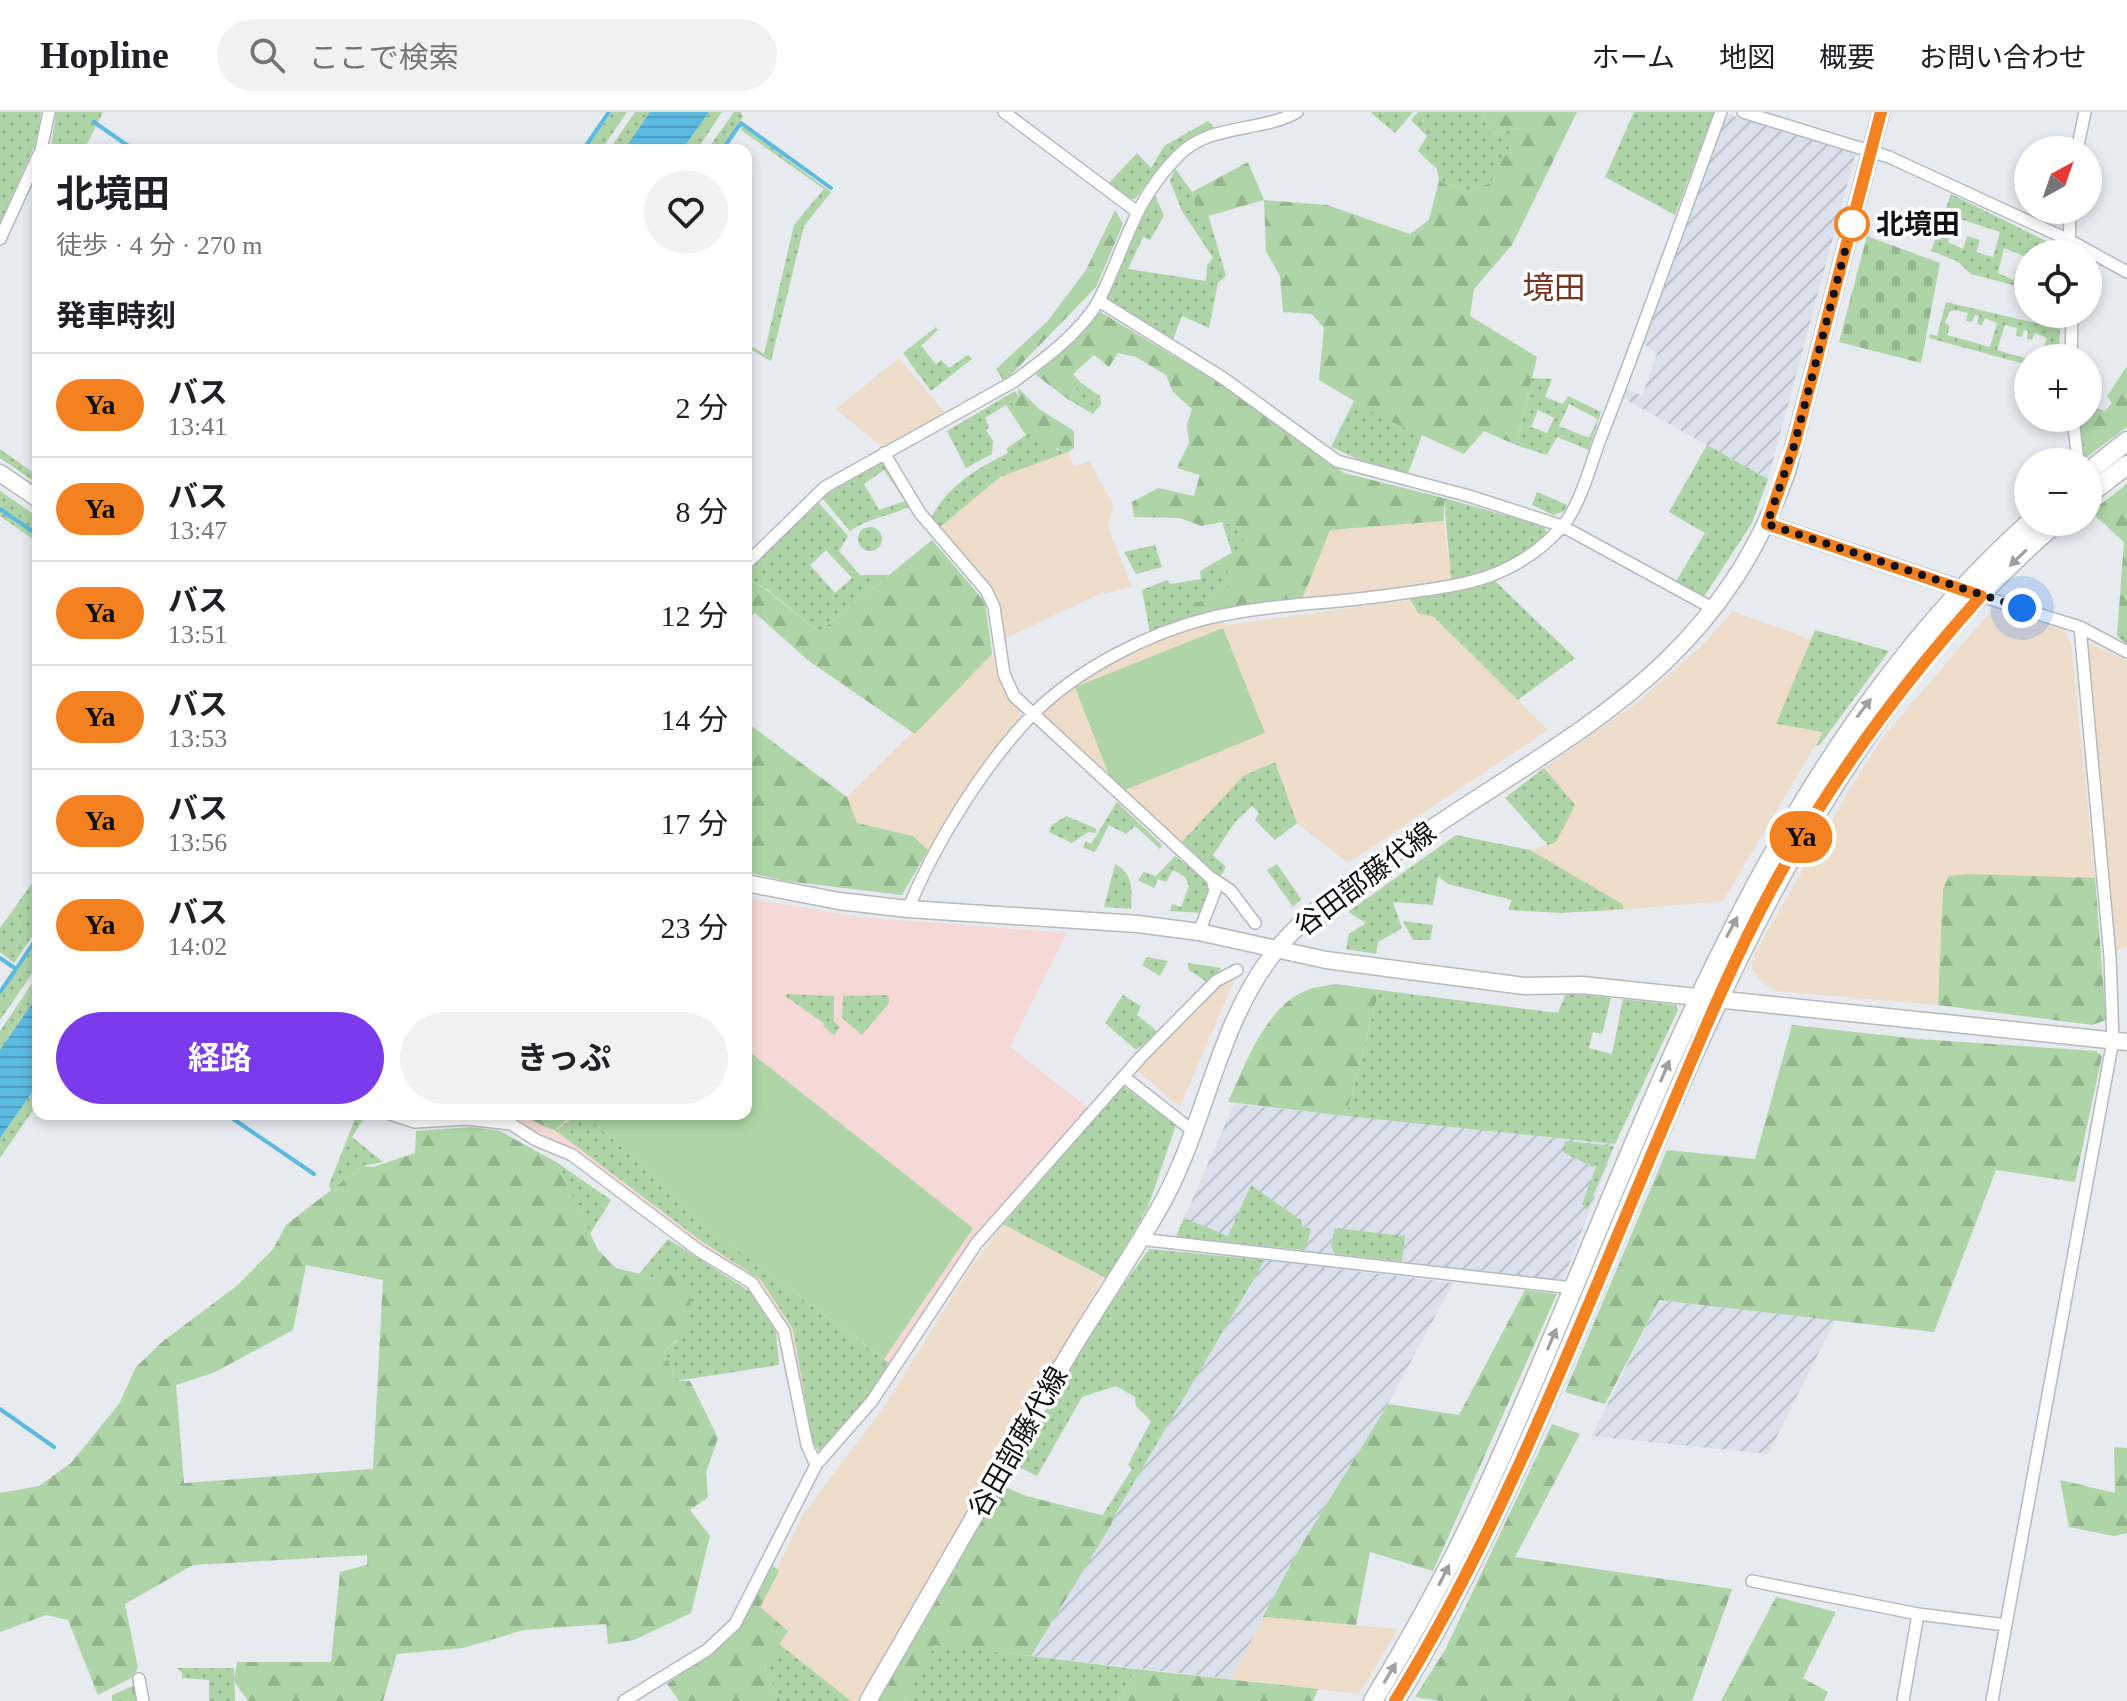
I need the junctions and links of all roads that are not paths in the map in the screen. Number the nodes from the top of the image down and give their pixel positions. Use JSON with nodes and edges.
{"nodes":[{"id":1,"x":49,"y":112,"type":"edge"},
{"id":2,"x":1004,"y":112,"type":"edge"},
{"id":3,"x":1297,"y":112,"type":"edge"},
{"id":4,"x":1721,"y":112,"type":"edge"},
{"id":5,"x":1743,"y":112,"type":"edge"},
{"id":6,"x":1881,"y":112,"type":"edge"},
{"id":7,"x":2085,"y":112,"type":"edge"},
{"id":8,"x":2080,"y":136,"type":"edge"},
{"id":9,"x":42,"y":144,"type":"edge"},
{"id":10,"x":1871,"y":150,"type":"junction"},
{"id":11,"x":32,"y":169,"type":"edge"},
{"id":12,"x":1136,"y":211,"type":"junction"},
{"id":13,"x":2070,"y":224,"type":"edge"},
{"id":14,"x":0,"y":239,"type":"edge"},
{"id":15,"x":2069,"y":240,"type":"joint"},
{"id":16,"x":2102,"y":258,"type":"edge"},
{"id":17,"x":2127,"y":272,"type":"edge"},
{"id":18,"x":1099,"y":301,"type":"junction"},
{"id":19,"x":2127,"y":441,"type":"edge"},
{"id":20,"x":884,"y":453,"type":"junction"},
{"id":21,"x":2102,"y":461,"type":"edge"},
{"id":22,"x":2127,"y":465,"type":"edge"},
{"id":23,"x":0,"y":473,"type":"edge"},
{"id":24,"x":2102,"y":484,"type":"edge"},
{"id":25,"x":32,"y":495,"type":"edge"},
{"id":26,"x":1767,"y":524,"type":"junction"},
{"id":27,"x":1562,"y":526,"type":"junction"},
{"id":28,"x":2016,"y":536,"type":"edge"},
{"id":29,"x":2043,"y":536,"type":"edge"},
{"id":30,"x":752,"y":558,"type":"edge"},
{"id":31,"x":1962,"y":590,"type":"junction"},
{"id":32,"x":1981,"y":596,"type":"junction"},
{"id":33,"x":1714,"y":609,"type":"junction"},
{"id":34,"x":2080,"y":627,"type":"junction"},
{"id":35,"x":2127,"y":652,"type":"edge"},
{"id":36,"x":1033,"y":715,"type":"junction"},
{"id":37,"x":1212,"y":879,"type":"junction"},
{"id":38,"x":752,"y":884,"type":"edge"},
{"id":39,"x":908,"y":909,"type":"junction"},
{"id":40,"x":1255,"y":923,"type":"dead end"},
{"id":41,"x":1199,"y":932,"type":"junction"},
{"id":42,"x":1275,"y":950,"type":"junction"},
{"id":43,"x":1237,"y":970,"type":"dead end"},
{"id":44,"x":1698,"y":997,"type":"junction"},
{"id":45,"x":1719,"y":999,"type":"junction"},
{"id":46,"x":2120,"y":1041,"type":"edge"},
{"id":47,"x":1124,"y":1077,"type":"junction"},
{"id":48,"x":409,"y":1120,"type":"edge"},
{"id":49,"x":450,"y":1120,"type":"edge"},
{"id":50,"x":476,"y":1120,"type":"edge"},
{"id":51,"x":1193,"y":1131,"type":"junction"},
{"id":52,"x":1139,"y":1239,"type":"junction"},
{"id":53,"x":1573,"y":1288,"type":"junction"},
{"id":54,"x":816,"y":1465,"type":"junction"},
{"id":55,"x":1752,"y":1581,"type":"dead end"},
{"id":56,"x":1918,"y":1614,"type":"junction"},
{"id":57,"x":2006,"y":1625,"type":"junction"},
{"id":58,"x":139,"y":1679,"type":"dead end"},
{"id":59,"x":143,"y":1701,"type":"edge"},
{"id":60,"x":624,"y":1701,"type":"edge"},
{"id":61,"x":868,"y":1701,"type":"edge"},
{"id":62,"x":1373,"y":1701,"type":"edge"},
{"id":63,"x":1395,"y":1701,"type":"edge"},
{"id":64,"x":1903,"y":1701,"type":"edge"},
{"id":65,"x":1992,"y":1701,"type":"edge"}],
"edges":[{"from":1,"to":9,"type":"street"},
{"from":2,"to":12,"type":"street"},
{"from":3,"to":12,"type":"street"},
{"from":4,"to":27,"type":"street"},
{"from":5,"to":10,"type":"street"},
{"from":6,"to":10,"type":"main road","name":"谷田部藤代線"},
{"from":7,"to":8,"type":"street"},
{"from":10,"to":15,"type":"street"},
{"from":10,"to":26,"type":"main road","name":"谷田部藤代線"},
{"from":11,"to":14,"type":"street"},
{"from":12,"to":18,"type":"street"},
{"from":13,"to":15,"type":"street"},
{"from":16,"to":17,"type":"street"},
{"from":18,"to":20,"type":"street"},
{"from":18,"to":27,"type":"street"},
{"from":19,"to":21,"type":"main road"},
{"from":20,"to":30,"type":"street"},
{"from":20,"to":36,"type":"street"},
{"from":22,"to":24,"type":"main road"},
{"from":23,"to":25,"type":"main road"},
{"from":26,"to":31,"type":"main road"},
{"from":26,"to":33,"type":"main road","name":"谷田部藤代線"},
{"from":27,"to":33,"type":"street"},
{"from":27,"to":36,"type":"street"},
{"from":28,"to":31,"type":"main road"},
{"from":29,"to":32,"type":"main road","one_way":true},
{"from":31,"to":32,"type":"main road"},
{"from":44,"to":31,"type":"main road","one_way":true},
{"from":32,"to":34,"type":"street"},
{"from":32,"to":45,"type":"main road"},
{"from":33,"to":42,"type":"main road","name":"谷田部藤代線"},
{"from":34,"to":35,"type":"street"},
{"from":34,"to":46,"type":"street"},
{"from":36,"to":37,"type":"street"},
{"from":36,"to":39,"type":"street"},
{"from":37,"to":40,"type":"street"},
{"from":37,"to":41,"type":"street"},
{"from":38,"to":39,"type":"main road"},
{"from":39,"to":41,"type":"main road"},
{"from":41,"to":42,"type":"main road"},
{"from":42,"to":44,"type":"main road"},
{"from":42,"to":51,"type":"main road","name":"谷田部藤代線"},
{"from":43,"to":47,"type":"street"},
{"from":44,"to":45,"type":"main road"},
{"from":53,"to":44,"type":"main road","one_way":true},
{"from":45,"to":46,"type":"main road"},
{"from":45,"to":63,"type":"main road"},
{"from":46,"to":57,"type":"street"},
{"from":47,"to":51,"type":"street"},
{"from":47,"to":54,"type":"street"},
{"from":48,"to":49,"type":"street"},
{"from":50,"to":54,"type":"street"},
{"from":51,"to":52,"type":"main road","name":"谷田部藤代線"},
{"from":52,"to":53,"type":"street"},
{"from":52,"to":61,"type":"main road","name":"谷田部藤代線"},
{"from":62,"to":53,"type":"main road","one_way":true},
{"from":54,"to":60,"type":"street"},
{"from":55,"to":56,"type":"street"},
{"from":56,"to":57,"type":"street"},
{"from":56,"to":64,"type":"street"},
{"from":57,"to":65,"type":"street"},
{"from":58,"to":59,"type":"street"}]}
